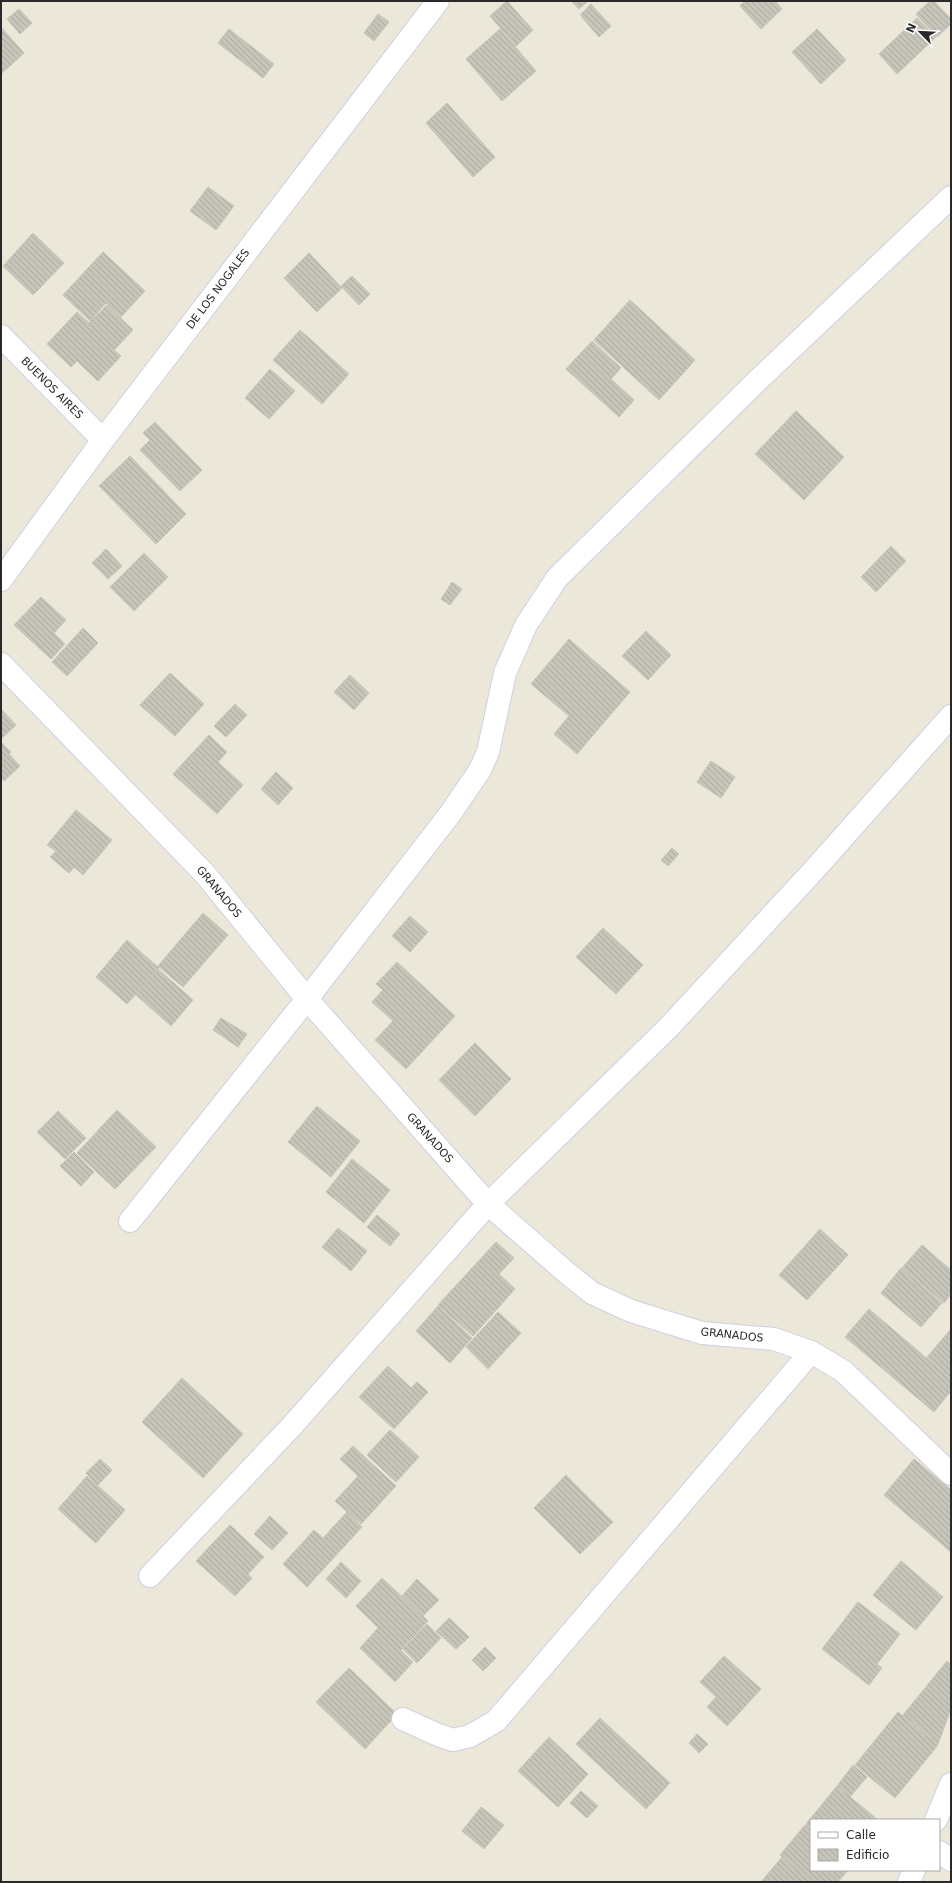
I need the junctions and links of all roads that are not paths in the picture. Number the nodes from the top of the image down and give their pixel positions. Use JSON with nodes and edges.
{"nodes":[{"id":1,"x":438,"y":1,"type":"edge"},
{"id":2,"x":951,"y":197,"type":"edge"},
{"id":3,"x":1,"y":336,"type":"edge"},
{"id":4,"x":103,"y":440,"type":"junction"},
{"id":5,"x":1,"y":580,"type":"edge"},
{"id":6,"x":1,"y":664,"type":"edge"},
{"id":7,"x":951,"y":716,"type":"edge"},
{"id":8,"x":306,"y":999,"type":"junction"},
{"id":9,"x":488,"y":1204,"type":"junction"},
{"id":10,"x":130,"y":1221,"type":"dead end"},
{"id":11,"x":811,"y":1352,"type":"junction"},
{"id":12,"x":951,"y":1474,"type":"edge"},
{"id":13,"x":150,"y":1576,"type":"dead end"},
{"id":14,"x":403,"y":1719,"type":"dead end"},
{"id":15,"x":951,"y":1784,"type":"edge"},
{"id":16,"x":936,"y":1819,"type":"edge"},
{"id":17,"x":940,"y":1853,"type":"edge"},
{"id":18,"x":951,"y":1860,"type":"edge"},
{"id":19,"x":914,"y":1871,"type":"edge"},
{"id":20,"x":909,"y":1882,"type":"edge"}],
"edges":[{"from":1,"to":4,"type":"street","name":"DE LOS NOGALES"},
{"from":2,"to":8,"type":"street"},
{"from":3,"to":4,"type":"street","name":"BUENOS AIRES"},
{"from":4,"to":5,"type":"street","name":"DE LOS NOGALES"},
{"from":6,"to":8,"type":"street","name":"GRANADOS"},
{"from":7,"to":9,"type":"street"},
{"from":8,"to":9,"type":"street","name":"GRANADOS"},
{"from":8,"to":10,"type":"street"},
{"from":9,"to":11,"type":"street","name":"GRANADOS"},
{"from":9,"to":13,"type":"street"},
{"from":11,"to":12,"type":"street","name":"GRANADOS"},
{"from":11,"to":14,"type":"street"},
{"from":15,"to":16,"type":"street"},
{"from":17,"to":18,"type":"street"},
{"from":19,"to":20,"type":"street"}]}
